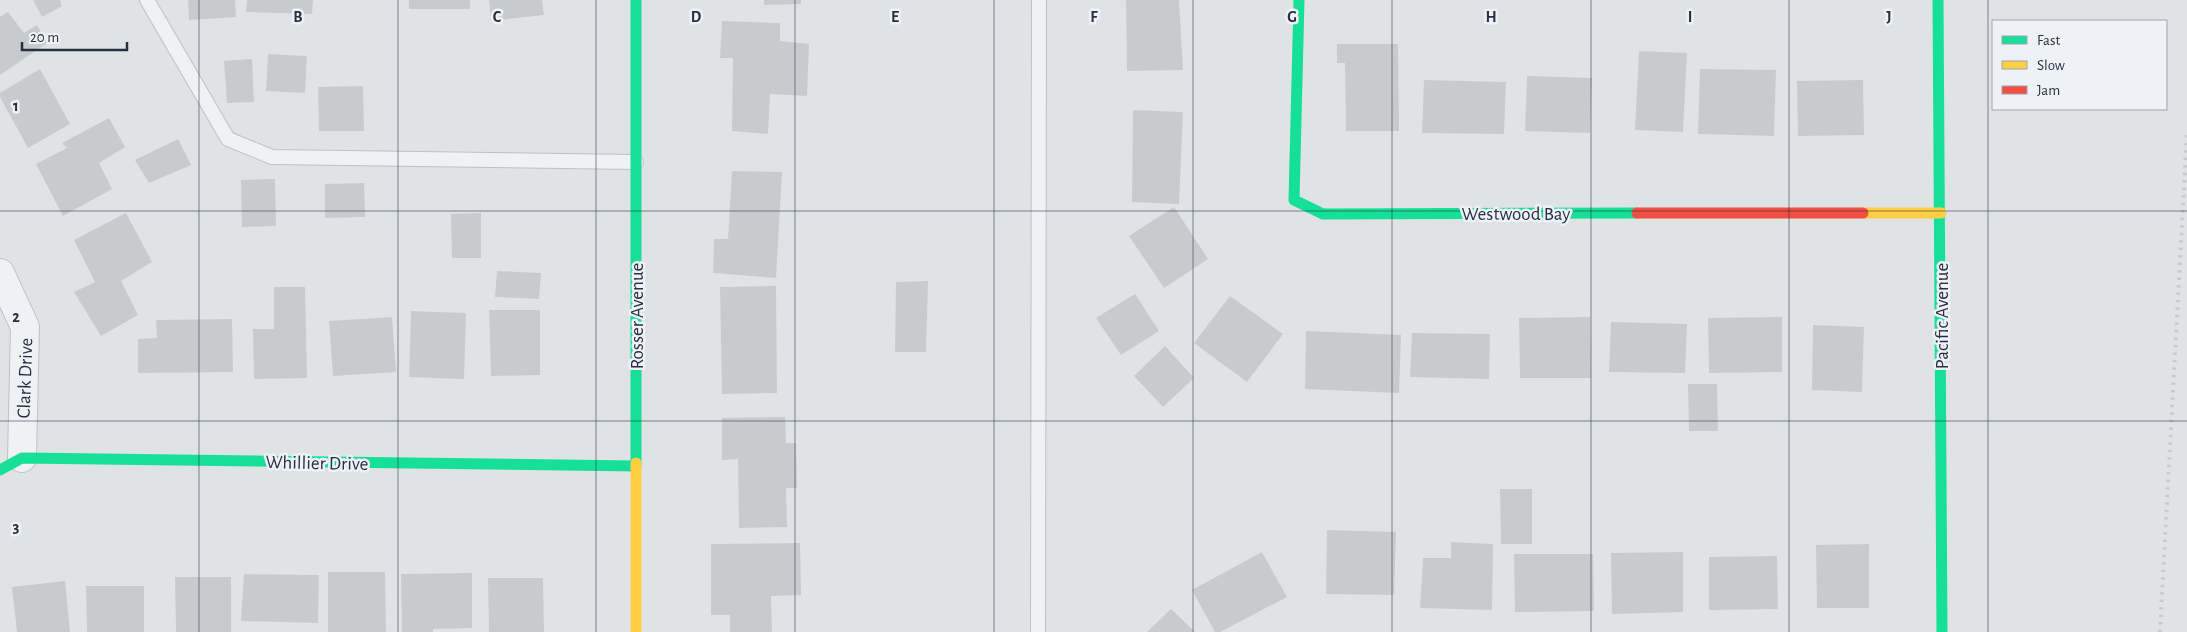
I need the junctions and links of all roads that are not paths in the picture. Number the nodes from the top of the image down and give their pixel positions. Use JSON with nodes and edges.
{"nodes":[{"id":1,"x":147,"y":0,"type":"edge"},
{"id":2,"x":636,"y":0,"type":"edge"},
{"id":3,"x":1040,"y":0,"type":"edge"},
{"id":4,"x":1299,"y":0,"type":"edge"},
{"id":5,"x":1938,"y":0,"type":"edge"},
{"id":6,"x":636,"y":162,"type":"junction"},
{"id":7,"x":1941,"y":212,"type":"junction"},
{"id":8,"x":0,"y":272,"type":"edge"},
{"id":9,"x":11,"y":464,"type":"edge"},
{"id":10,"x":636,"y":466,"type":"junction"},
{"id":11,"x":636,"y":632,"type":"edge"},
{"id":12,"x":1038,"y":632,"type":"edge"},
{"id":13,"x":1942,"y":632,"type":"edge"}],
"edges":[{"from":1,"to":6,"type":"lane"},
{"from":2,"to":6,"type":"street","name":"Rosser Avenue"},
{"from":3,"to":12,"type":"lane"},
{"from":4,"to":7,"type":"street","name":"Westwood Bay"},
{"from":5,"to":7,"type":"street","name":"Pacific Avenue"},
{"from":6,"to":10,"type":"street","name":"Rosser Avenue"},
{"from":7,"to":13,"type":"street","name":"Pacific Avenue"},
{"from":8,"to":9,"type":"street","name":"Clark Drive"},
{"from":9,"to":10,"type":"street","name":"Whillier Drive"},
{"from":10,"to":11,"type":"street","name":"Rosser Avenue"}]}
